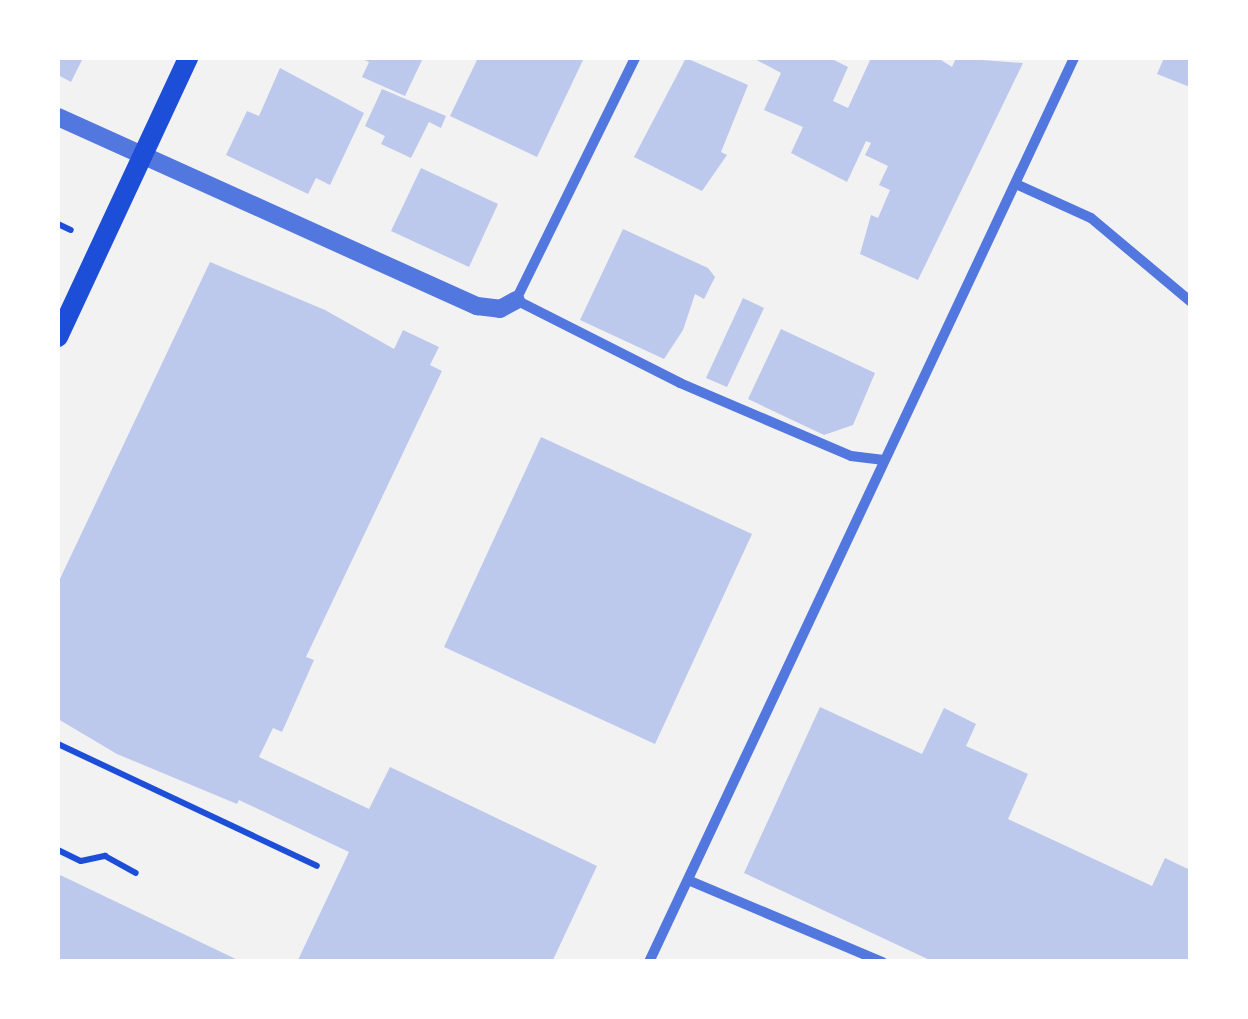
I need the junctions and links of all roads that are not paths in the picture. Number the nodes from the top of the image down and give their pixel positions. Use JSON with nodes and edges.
{"nodes":[{"id":1,"x":188,"y":58,"type":"edge"},
{"id":2,"x":635,"y":58,"type":"edge"},
{"id":3,"x":1074,"y":58,"type":"edge"},
{"id":4,"x":58,"y":118,"type":"edge"},
{"id":5,"x":142,"y":156,"type":"junction"},
{"id":6,"x":1016,"y":184,"type":"junction"},
{"id":7,"x":516,"y":300,"type":"junction"},
{"id":8,"x":1190,"y":301,"type":"edge"},
{"id":9,"x":58,"y":337,"type":"edge"},
{"id":10,"x":884,"y":460,"type":"junction"},
{"id":11,"x":688,"y":880,"type":"junction"},
{"id":12,"x":649,"y":962,"type":"edge"},
{"id":13,"x":882,"y":962,"type":"edge"}],
"edges":[{"from":1,"to":5,"type":"main road"},
{"from":2,"to":7,"type":"street"},
{"from":3,"to":6,"type":"street"},
{"from":4,"to":5,"type":"street"},
{"from":5,"to":7,"type":"street"},
{"from":5,"to":9,"type":"main road"},
{"from":6,"to":8,"type":"street"},
{"from":6,"to":10,"type":"street"},
{"from":7,"to":10,"type":"street"},
{"from":10,"to":11,"type":"street"},
{"from":11,"to":12,"type":"street"},
{"from":11,"to":13,"type":"street"}]}
